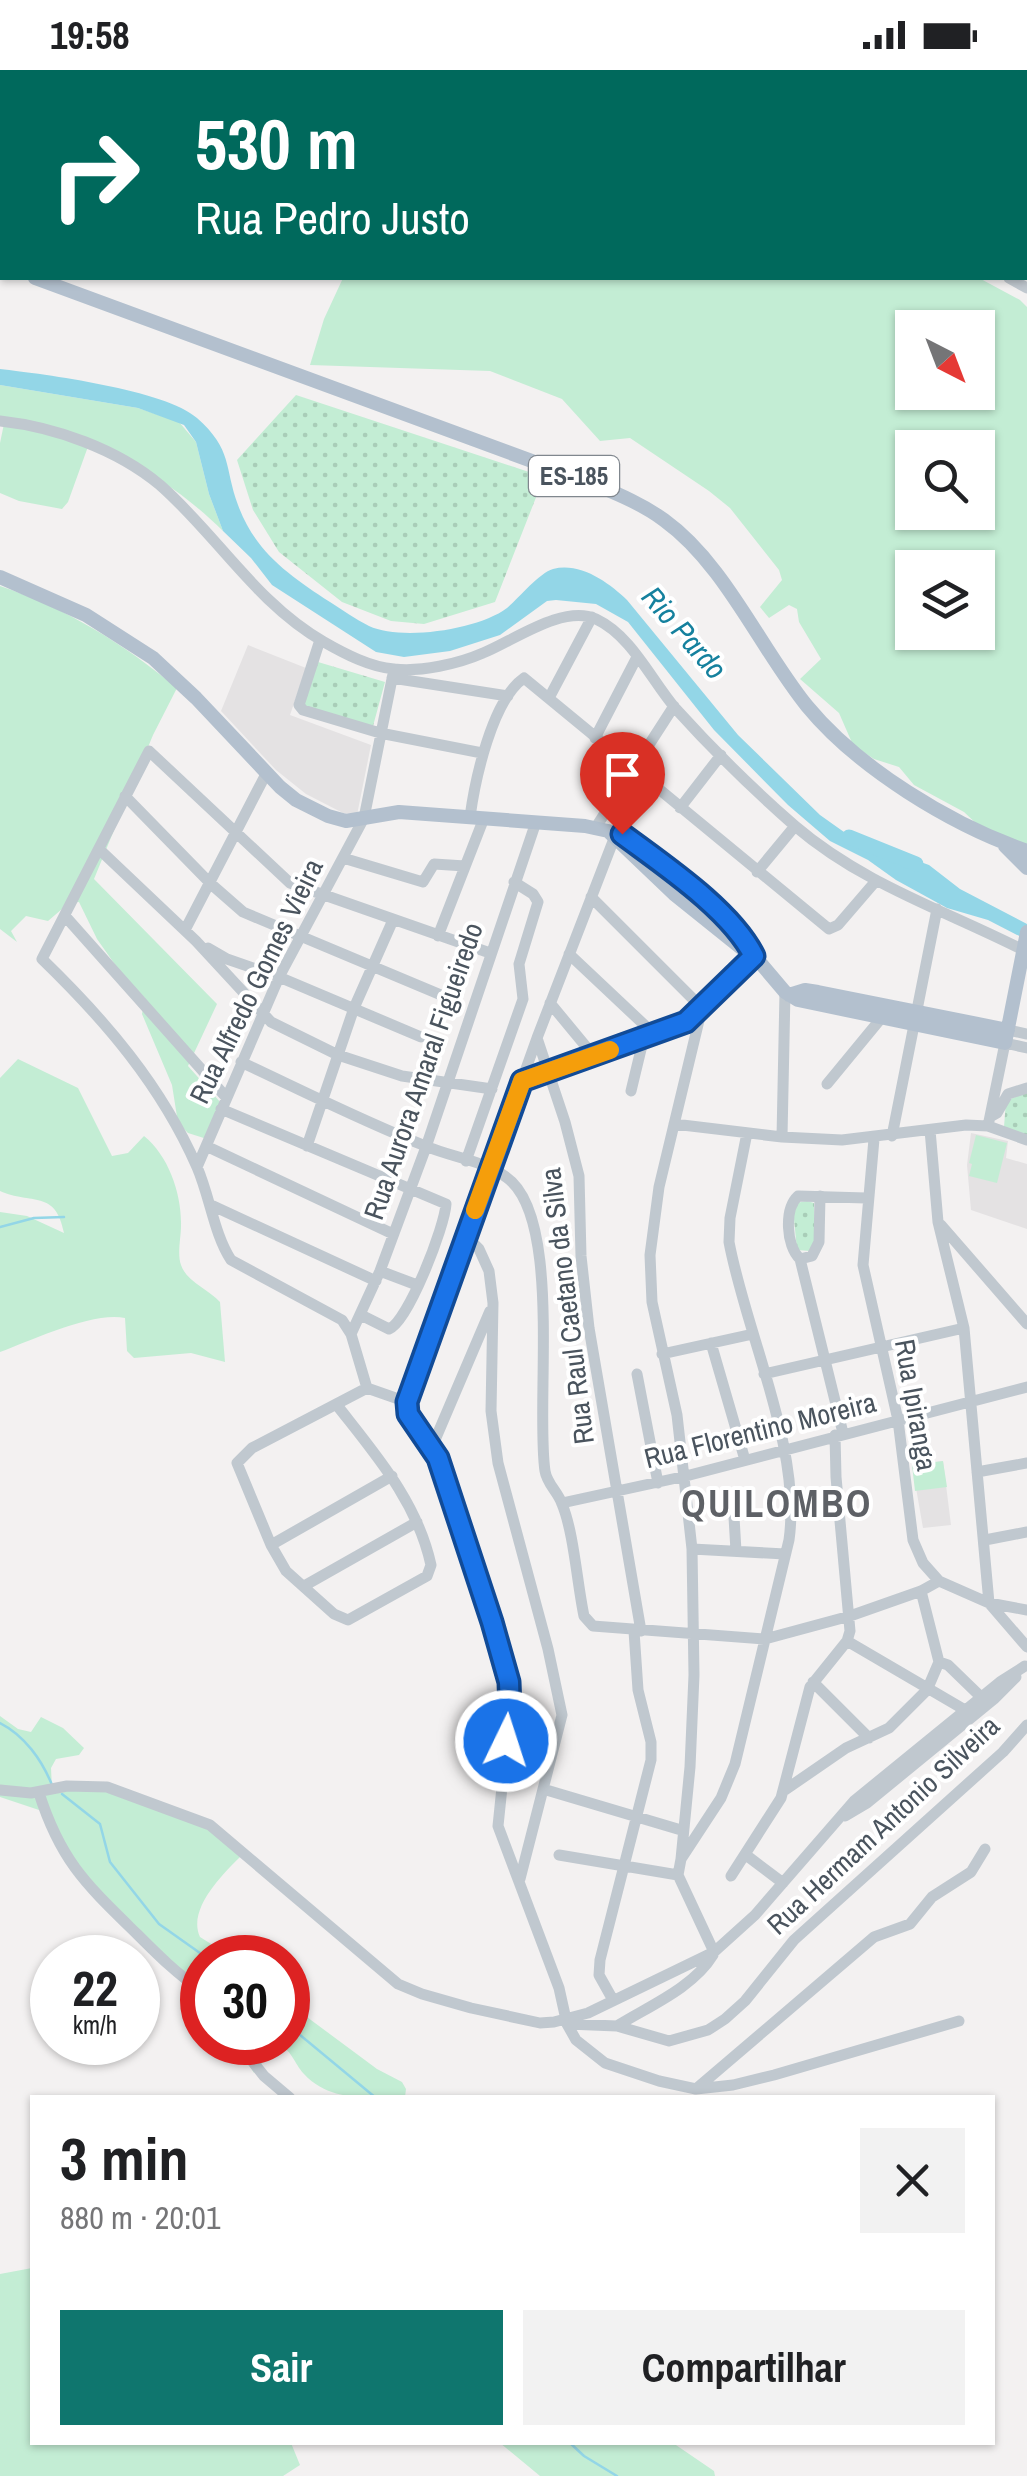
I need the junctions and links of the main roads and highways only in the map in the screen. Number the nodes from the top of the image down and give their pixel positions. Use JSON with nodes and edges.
{"nodes":[{"id":1,"x":40,"y":280,"type":"edge"},
{"id":2,"x":0,"y":578,"type":"edge"},
{"id":3,"x":1000,"y":842,"type":"junction"},
{"id":4,"x":1027,"y":851,"type":"edge"},
{"id":5,"x":1027,"y":868,"type":"edge"},
{"id":6,"x":1026,"y":944,"type":"edge"},
{"id":7,"x":787,"y":994,"type":"junction"},
{"id":8,"x":914,"y":1017,"type":"junction"}],
"edges":[{"from":1,"to":3,"type":"main road","number":"ES-185"},
{"from":2,"to":7,"type":"main road"},
{"from":3,"to":4,"type":"main road","number":"ES-185"},
{"from":3,"to":5,"type":"main road"},
{"from":6,"to":8,"type":"main road"},
{"from":7,"to":8,"type":"main road"},
{"from":7,"to":8,"type":"main road"}]}
